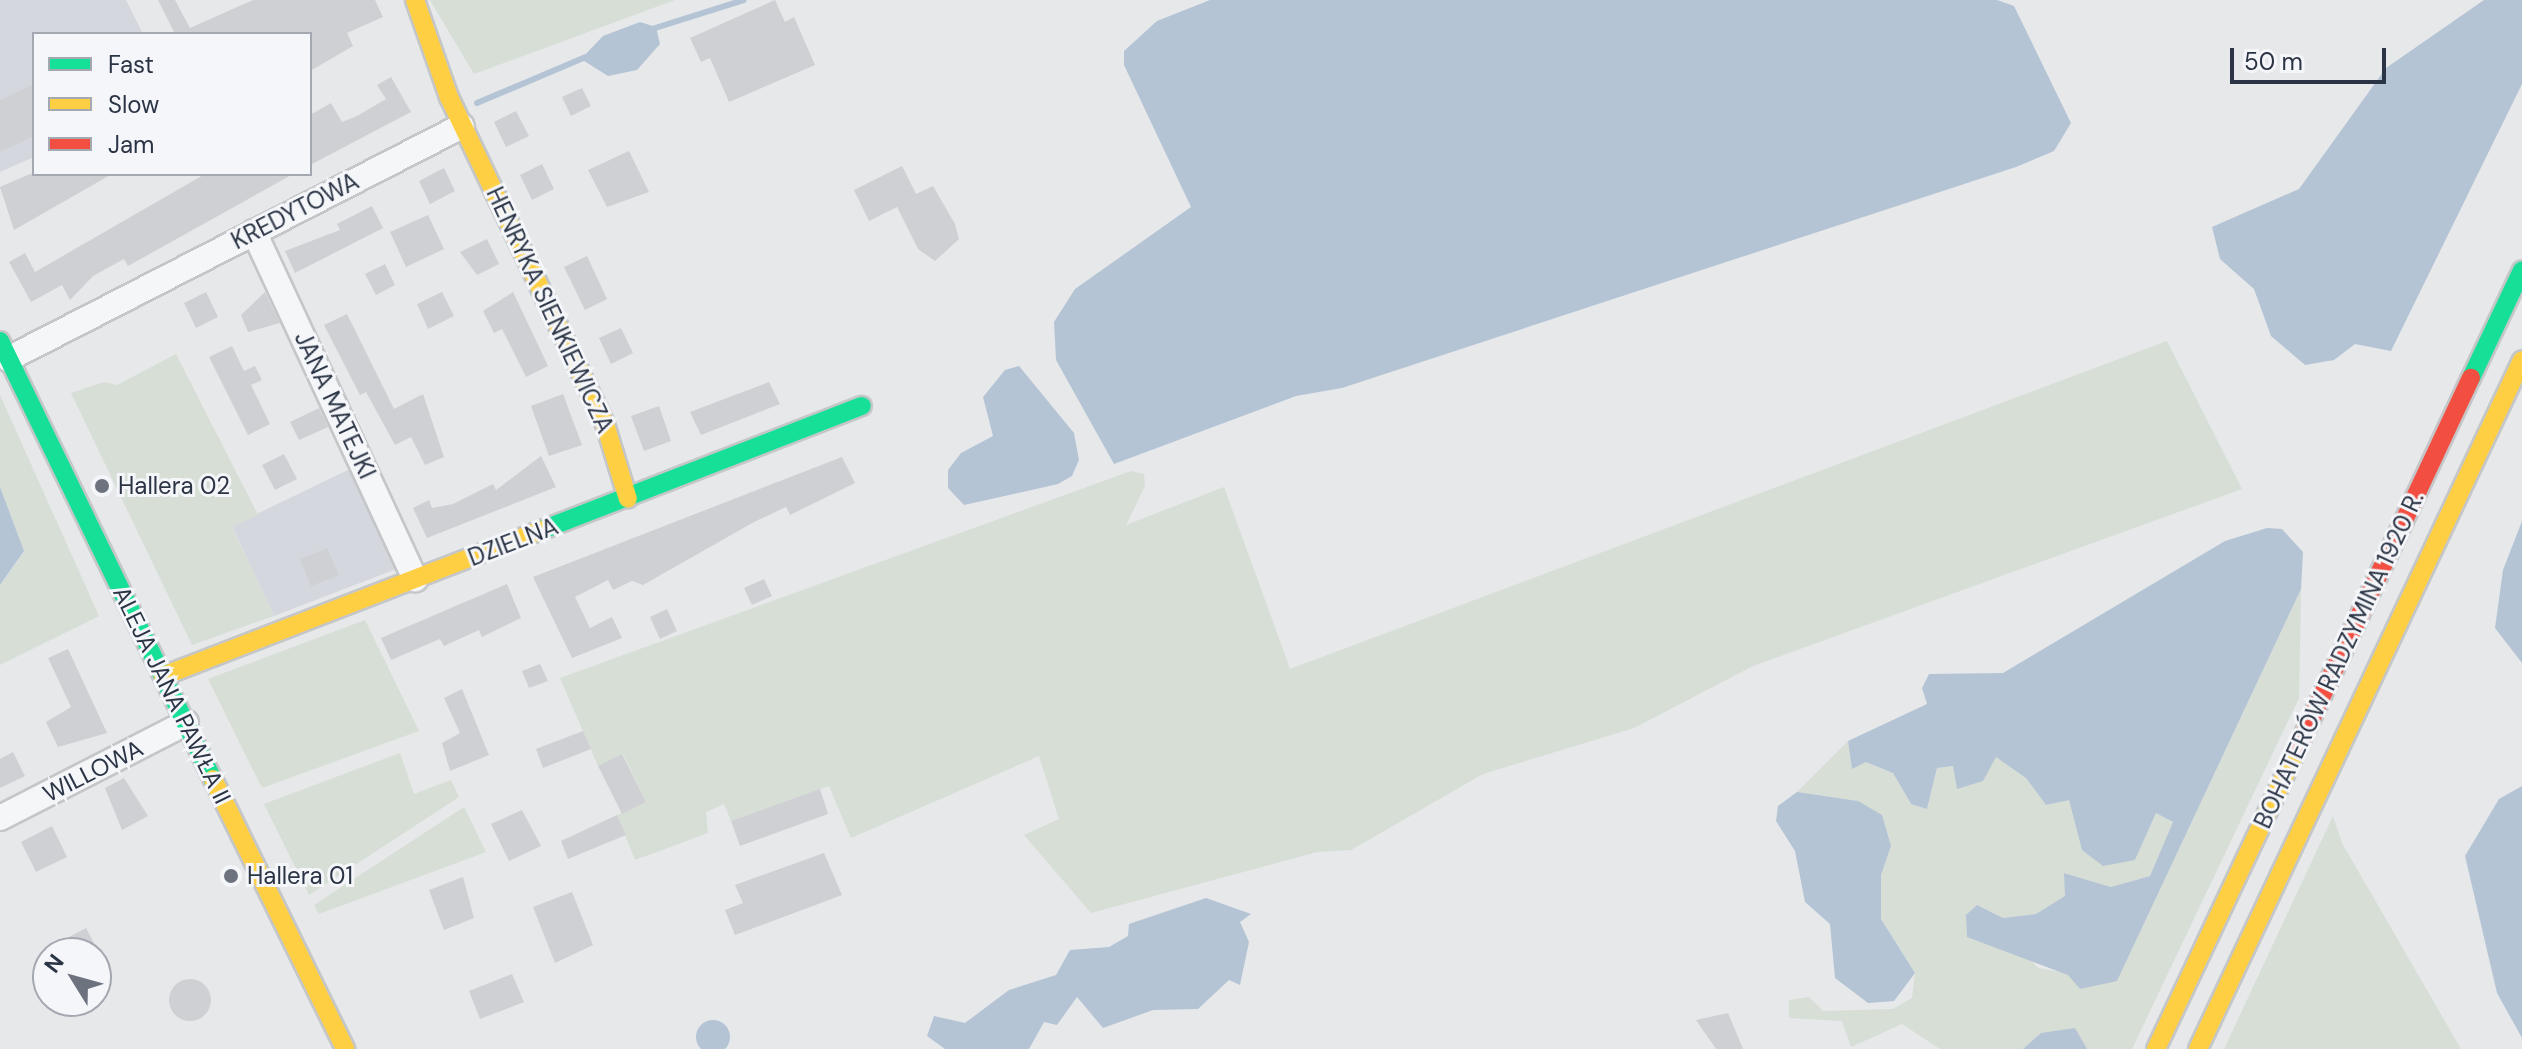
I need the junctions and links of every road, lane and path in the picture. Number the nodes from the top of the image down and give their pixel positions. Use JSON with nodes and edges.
{"nodes":[{"id":1,"x":415,"y":0,"type":"edge"},
{"id":2,"x":462,"y":126,"type":"junction"},
{"id":3,"x":254,"y":232,"type":"junction"},
{"id":4,"x":2522,"y":270,"type":"edge"},
{"id":5,"x":4,"y":350,"type":"edge"},
{"id":6,"x":2522,"y":360,"type":"edge"},
{"id":7,"x":862,"y":406,"type":"dead end"},
{"id":8,"x":628,"y":499,"type":"junction"},
{"id":9,"x":415,"y":579,"type":"junction"},
{"id":10,"x":163,"y":676,"type":"junction"},
{"id":11,"x":186,"y":723,"type":"junction"},
{"id":12,"x":0,"y":818,"type":"edge"},
{"id":13,"x":345,"y":1049,"type":"edge"},
{"id":14,"x":2156,"y":1049,"type":"edge"},
{"id":15,"x":2198,"y":1049,"type":"edge"}],
"edges":[{"from":1,"to":2,"type":"street"},
{"from":2,"to":3,"type":"street","name":"KREDYTOWA"},
{"from":2,"to":8,"type":"street","name":"HENRYKA SIENKIEWICZA"},
{"from":3,"to":5,"type":"street","name":"KREDYTOWA"},
{"from":3,"to":9,"type":"street","name":"JANA MATEJKI"},
{"from":4,"to":14,"type":"street","name":"BOHATERÓW RADZYMINA 1920 R."},
{"from":5,"to":10,"type":"street","name":"ALEJA JANA PAWŁA II"},
{"from":6,"to":15,"type":"street","name":"BOHATERÓW RADZYMINA 1920 R."},
{"from":7,"to":8,"type":"street","name":"DZIELNA"},
{"from":8,"to":9,"type":"street","name":"DZIELNA"},
{"from":9,"to":10,"type":"street","name":"DZIELNA"},
{"from":10,"to":11,"type":"street","name":"ALEJA JANA PAWŁA II"},
{"from":11,"to":12,"type":"street","name":"WILLOWA"},
{"from":11,"to":13,"type":"street","name":"ALEJA JANA PAWŁA II"}]}
